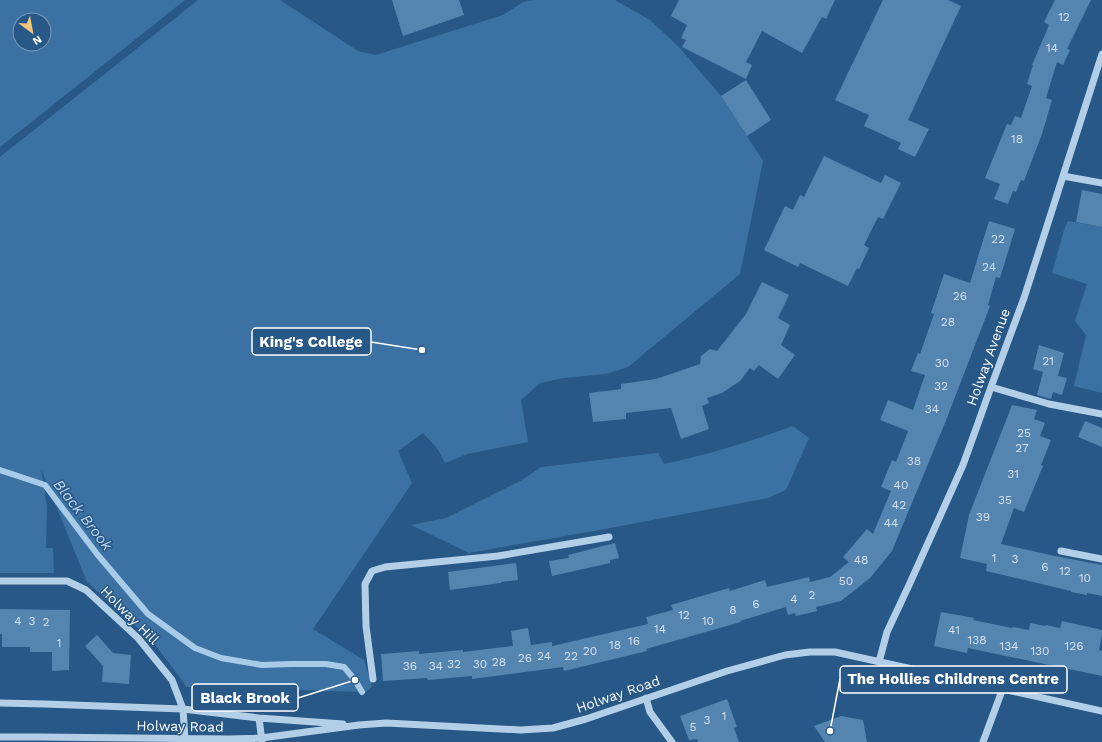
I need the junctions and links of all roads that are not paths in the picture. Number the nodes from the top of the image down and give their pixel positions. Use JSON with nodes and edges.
{"nodes":[{"id":1,"x":1102,"y":54,"type":"edge"},
{"id":2,"x":1063,"y":176,"type":"junction"},
{"id":3,"x":1102,"y":182,"type":"edge"},
{"id":4,"x":992,"y":387,"type":"junction"},
{"id":5,"x":1102,"y":414,"type":"edge"},
{"id":6,"x":608,"y":537,"type":"dead end"},
{"id":7,"x":1061,"y":551,"type":"dead end"},
{"id":8,"x":1102,"y":559,"type":"edge"},
{"id":9,"x":0,"y":581,"type":"edge"},
{"id":10,"x":879,"y":662,"type":"junction"},
{"id":11,"x":373,"y":679,"type":"dead end"},
{"id":12,"x":1003,"y":688,"type":"junction"},
{"id":13,"x":646,"y":698,"type":"junction"},
{"id":14,"x":0,"y":703,"type":"edge"},
{"id":15,"x":183,"y":709,"type":"junction"},
{"id":16,"x":1102,"y":711,"type":"edge"},
{"id":17,"x":259,"y":718,"type":"junction"},
{"id":18,"x":359,"y":725,"type":"junction"},
{"id":19,"x":0,"y":737,"type":"edge"},
{"id":20,"x":185,"y":739,"type":"junction"},
{"id":21,"x":261,"y":740,"type":"edge"},
{"id":22,"x":672,"y":742,"type":"edge"},
{"id":23,"x":983,"y":742,"type":"edge"}],
"edges":[{"from":1,"to":2,"type":"street","name":"Holway Avenue"},
{"from":2,"to":3,"type":"street"},
{"from":2,"to":4,"type":"street","name":"Holway Avenue"},
{"from":4,"to":5,"type":"street"},
{"from":4,"to":10,"type":"street","name":"Holway Avenue"},
{"from":6,"to":11,"type":"street"},
{"from":7,"to":8,"type":"street"},
{"from":9,"to":15,"type":"street","name":"Holway Hill"},
{"from":10,"to":12,"type":"street","name":"Holway Road"},
{"from":10,"to":13,"type":"street","name":"Holway Road"},
{"from":12,"to":16,"type":"street","name":"Holway Road"},
{"from":12,"to":23,"type":"street"},
{"from":13,"to":18,"type":"street","name":"Holway Road"},
{"from":13,"to":22,"type":"street"},
{"from":14,"to":15,"type":"street","name":"Holway Road"},
{"from":15,"to":17,"type":"street","name":"Holway Road"},
{"from":15,"to":20,"type":"street","name":"Holway Hill"},
{"from":17,"to":18,"type":"street","name":"Holway Road"},
{"from":17,"to":21,"type":"street"},
{"from":18,"to":21,"type":"street","name":"Holway Road"},
{"from":19,"to":20,"type":"street","name":"Holway Road"},
{"from":20,"to":21,"type":"street","name":"Holway Road"}]}
